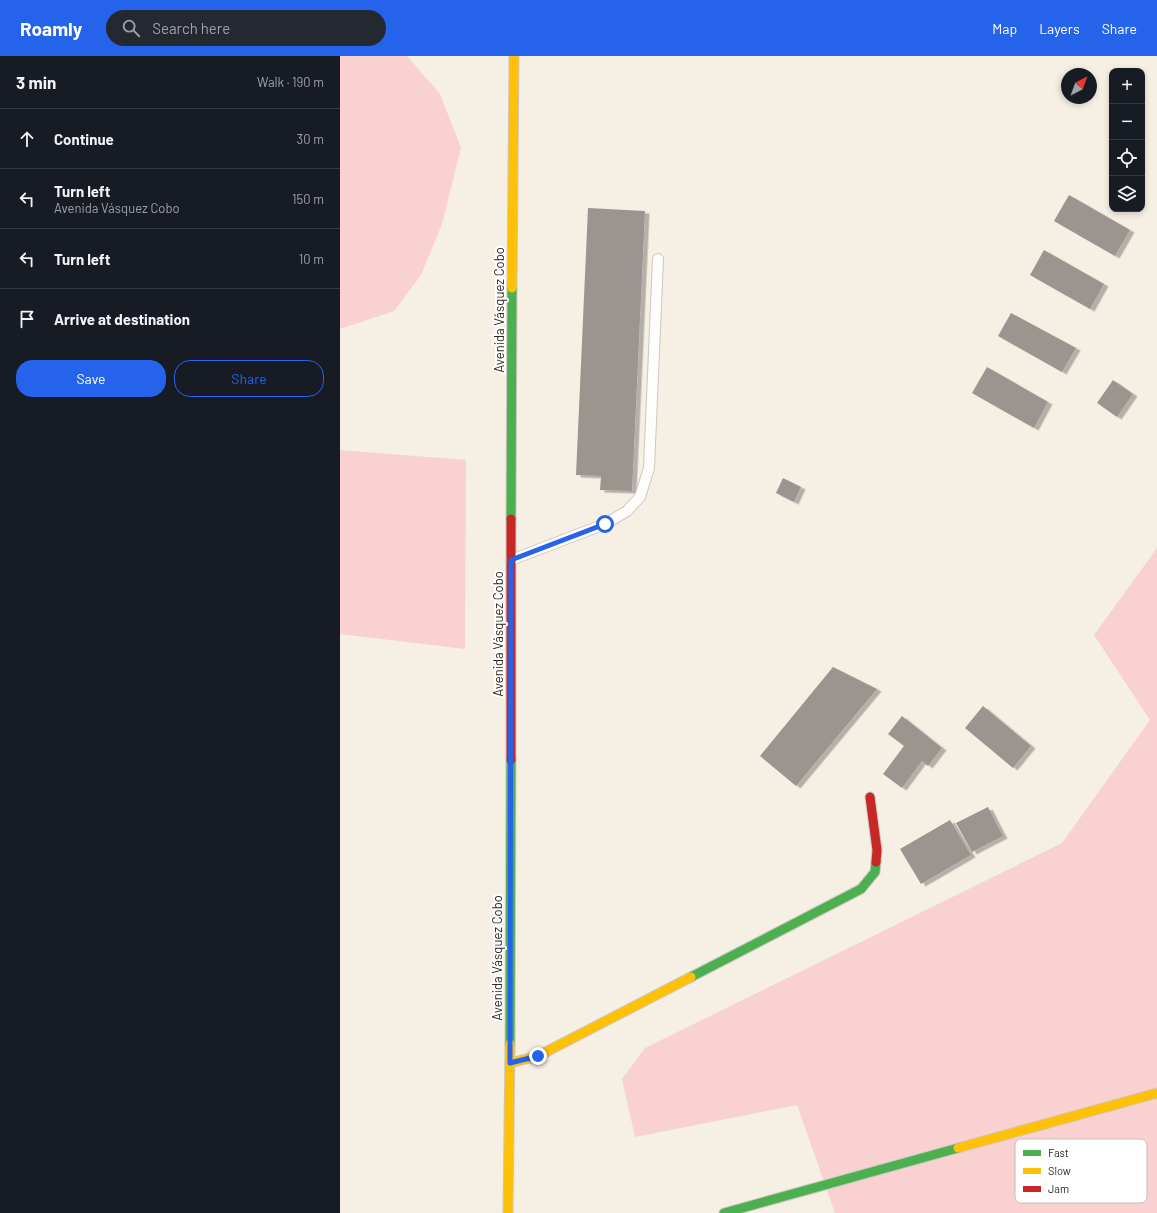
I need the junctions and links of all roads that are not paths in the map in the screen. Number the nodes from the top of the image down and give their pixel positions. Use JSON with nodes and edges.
{"nodes":[{"id":1,"x":514,"y":56,"type":"edge"},
{"id":2,"x":658,"y":259,"type":"dead end"},
{"id":3,"x":511,"y":560,"type":"junction"},
{"id":4,"x":870,"y":797,"type":"dead end"},
{"id":5,"x":510,"y":1063,"type":"junction"},
{"id":6,"x":1157,"y":1093,"type":"edge"},
{"id":7,"x":508,"y":1213,"type":"edge"},
{"id":8,"x":724,"y":1213,"type":"edge"}],
"edges":[{"from":1,"to":3,"type":"street","name":"Avenida Vásquez Cobo"},
{"from":2,"to":3,"type":"lane"},
{"from":3,"to":5,"type":"street","name":"Avenida Vásquez Cobo"},
{"from":4,"to":5,"type":"street"},
{"from":5,"to":7,"type":"street","name":"Avenida Vásquez Cobo"},
{"from":6,"to":8,"type":"street"}]}
